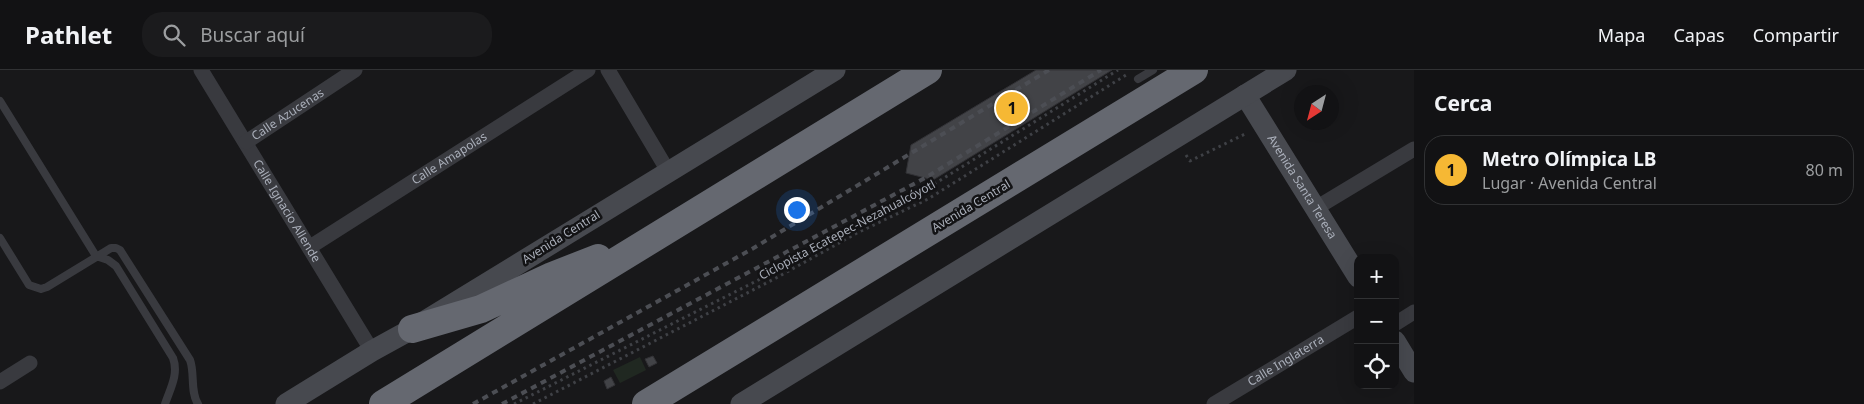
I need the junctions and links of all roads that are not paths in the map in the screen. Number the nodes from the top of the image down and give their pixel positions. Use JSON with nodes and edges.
{"nodes":[{"id":1,"x":201,"y":70,"type":"edge"},
{"id":2,"x":355,"y":70,"type":"edge"},
{"id":3,"x":588,"y":70,"type":"edge"},
{"id":4,"x":608,"y":70,"type":"edge"},
{"id":5,"x":835,"y":70,"type":"edge"},
{"id":6,"x":928,"y":70,"type":"edge"},
{"id":7,"x":1153,"y":70,"type":"edge"},
{"id":8,"x":1194,"y":70,"type":"edge"},
{"id":9,"x":1286,"y":70,"type":"edge"},
{"id":10,"x":1138,"y":79,"type":"dead end"},
{"id":11,"x":1244,"y":95,"type":"junction"},
{"id":12,"x":0,"y":101,"type":"edge"},
{"id":13,"x":246,"y":142,"type":"junction"},
{"id":14,"x":1414,"y":148,"type":"edge"},
{"id":15,"x":668,"y":171,"type":"junction"},
{"id":16,"x":1316,"y":208,"type":"junction"},
{"id":17,"x":658,"y":236,"type":"junction"},
{"id":18,"x":0,"y":238,"type":"edge"},
{"id":19,"x":310,"y":247,"type":"junction"},
{"id":20,"x":96,"y":256,"type":"junction"},
{"id":21,"x":1354,"y":271,"type":"edge"},
{"id":22,"x":1414,"y":312,"type":"edge"},
{"id":23,"x":1354,"y":319,"type":"edge"},
{"id":24,"x":1399,"y":321,"type":"edge"},
{"id":25,"x":412,"y":329,"type":"junction"},
{"id":26,"x":1397,"y":344,"type":"edge"},
{"id":27,"x":372,"y":351,"type":"junction"},
{"id":28,"x":30,"y":363,"type":"dead end"},
{"id":29,"x":1414,"y":372,"type":"edge"},
{"id":30,"x":0,"y":382,"type":"edge"},
{"id":31,"x":165,"y":404,"type":"edge"},
{"id":32,"x":198,"y":404,"type":"edge"},
{"id":33,"x":286,"y":404,"type":"edge"},
{"id":34,"x":383,"y":404,"type":"edge"},
{"id":35,"x":646,"y":404,"type":"edge"},
{"id":36,"x":741,"y":404,"type":"edge"},
{"id":37,"x":1214,"y":404,"type":"edge"}],
"edges":[{"from":1,"to":13,"type":"street","name":"Calle Ignacio Allende"},
{"from":2,"to":13,"type":"street","name":"Calle Azucenas"},
{"from":3,"to":19,"type":"street","name":"Calle Amapolas"},
{"from":4,"to":15,"type":"street"},
{"from":5,"to":15,"type":"main road","name":"Avenida Central"},
{"from":6,"to":17,"type":"highway"},
{"from":7,"to":10,"type":"lane"},
{"from":8,"to":35,"type":"highway","name":"Avenida Central"},
{"from":9,"to":11,"type":"main road"},
{"from":11,"to":16,"type":"main road","name":"Avenida Santa Teresa"},
{"from":11,"to":36,"type":"main road"},
{"from":12,"to":20,"type":"lane"},
{"from":13,"to":19,"type":"street","name":"Calle Ignacio Allende"},
{"from":14,"to":16,"type":"street"},
{"from":15,"to":25,"type":"main road","name":"Avenida Central"},
{"from":16,"to":21,"type":"main road","name":"Avenida Santa Teresa"},
{"from":17,"to":25,"type":"highway"},
{"from":17,"to":34,"type":"highway"},
{"from":18,"to":20,"type":"lane"},
{"from":19,"to":27,"type":"street","name":"Calle Ignacio Allende"},
{"from":20,"to":31,"type":"lane"},
{"from":20,"to":32,"type":"lane"},
{"from":22,"to":24,"type":"street"},
{"from":23,"to":37,"type":"street","name":"Calle Inglaterra"},
{"from":25,"to":27,"type":"main road","name":"Avenida Central"},
{"from":26,"to":29,"type":"main road"},
{"from":27,"to":33,"type":"main road","name":"Avenida Central"},
{"from":28,"to":30,"type":"street"}]}
